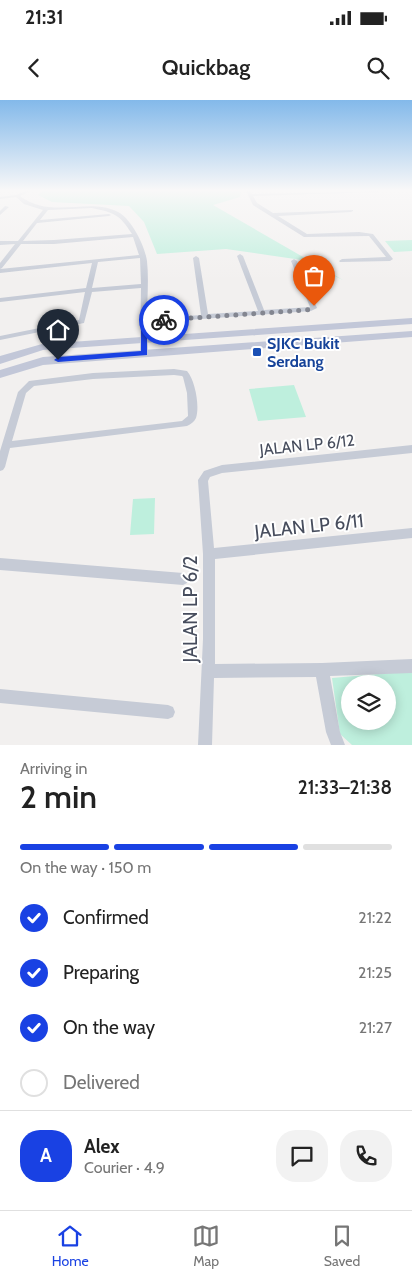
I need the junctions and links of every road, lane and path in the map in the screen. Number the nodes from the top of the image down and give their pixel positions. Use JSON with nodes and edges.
{"nodes":[{"id":1,"x":46,"y":221,"type":"edge"},
{"id":2,"x":125,"y":221,"type":"edge"},
{"id":3,"x":281,"y":221,"type":"edge"},
{"id":4,"x":36,"y":222,"type":"joint"},
{"id":5,"x":134,"y":235,"type":"junction"},
{"id":6,"x":0,"y":243,"type":"edge"},
{"id":7,"x":19,"y":244,"type":"junction"},
{"id":8,"x":143,"y":256,"type":"junction"},
{"id":9,"x":240,"y":256,"type":"dead end"},
{"id":10,"x":196,"y":258,"type":"dead end"},
{"id":11,"x":96,"y":261,"type":"junction"},
{"id":12,"x":294,"y":261,"type":"dead end"},
{"id":13,"x":342,"y":261,"type":"dead end"},
{"id":14,"x":0,"y":267,"type":"edge"},
{"id":15,"x":0,"y":271,"type":"edge"},
{"id":16,"x":143,"y":286,"type":"junction"},
{"id":17,"x":88,"y":290,"type":"junction"},
{"id":18,"x":0,"y":300,"type":"edge"},
{"id":19,"x":262,"y":313,"type":"junction"},
{"id":20,"x":205,"y":317,"type":"junction"},
{"id":21,"x":144,"y":321,"type":"junction"},
{"id":22,"x":412,"y":321,"type":"edge"},
{"id":23,"x":361,"y":325,"type":"junction"},
{"id":24,"x":412,"y":334,"type":"edge"},
{"id":25,"x":370,"y":337,"type":"junction"},
{"id":26,"x":0,"y":338,"type":"edge"},
{"id":27,"x":144,"y":340,"type":"junction"},
{"id":28,"x":144,"y":354,"type":"junction"},
{"id":29,"x":0,"y":358,"type":"edge"},
{"id":30,"x":17,"y":368,"type":"junction"},
{"id":31,"x":0,"y":374,"type":"edge"},
{"id":32,"x":0,"y":379,"type":"edge"},
{"id":33,"x":6,"y":445,"type":"junction"},
{"id":34,"x":412,"y":449,"type":"edge"},
{"id":35,"x":0,"y":466,"type":"edge"},
{"id":36,"x":207,"y":474,"type":"joint"},
{"id":37,"x":412,"y":533,"type":"edge"},
{"id":38,"x":209,"y":554,"type":"junction"},
{"id":39,"x":0,"y":564,"type":"edge"},
{"id":40,"x":183,"y":579,"type":"dead end"},
{"id":41,"x":412,"y":666,"type":"edge"},
{"id":42,"x":322,"y":670,"type":"junction"},
{"id":43,"x":208,"y":671,"type":"junction"},
{"id":44,"x":0,"y":696,"type":"edge"},
{"id":45,"x":168,"y":712,"type":"dead end"},
{"id":46,"x":205,"y":745,"type":"edge"},
{"id":47,"x":338,"y":745,"type":"edge"}],
"edges":[{"from":1,"to":4,"type":"street"},
{"from":2,"to":5,"type":"street"},
{"from":3,"to":13,"type":"street"},
{"from":4,"to":7,"type":"street"},
{"from":5,"to":7,"type":"street"},
{"from":5,"to":8,"type":"street"},
{"from":6,"to":7,"type":"street"},
{"from":7,"to":14,"type":"street"},
{"from":8,"to":11,"type":"street"},
{"from":8,"to":16,"type":"street"},
{"from":9,"to":19,"type":"street"},
{"from":10,"to":20,"type":"street"},
{"from":11,"to":15,"type":"street"},
{"from":11,"to":17,"type":"street"},
{"from":12,"to":19,"type":"street"},
{"from":16,"to":17,"type":"street"},
{"from":16,"to":21,"type":"street"},
{"from":17,"to":18,"type":"street"},
{"from":17,"to":26,"type":"street"},
{"from":19,"to":20,"type":"street"},
{"from":20,"to":21,"type":"street"},
{"from":21,"to":27,"type":"street"},
{"from":22,"to":23,"type":"main road"},
{"from":23,"to":25,"type":"main road"},
{"from":23,"to":27,"type":"main road"},
{"from":24,"to":25,"type":"main road"},
{"from":25,"to":28,"type":"main road"},
{"from":27,"to":28,"type":"street"},
{"from":27,"to":29,"type":"main road"},
{"from":28,"to":30,"type":"main road"},
{"from":30,"to":31,"type":"main road"},
{"from":30,"to":32,"type":"main road"},
{"from":33,"to":33,"type":"street"},
{"from":33,"to":35,"type":"street"},
{"from":34,"to":36,"type":"street","name":"JALAN LP 6/12"},
{"from":36,"to":38,"type":"street","name":"JALAN LP 6/2"},
{"from":37,"to":38,"type":"street","name":"JALAN LP 6/11"},
{"from":38,"to":43,"type":"street","name":"JALAN LP 6/2"},
{"from":39,"to":40,"type":"street"},
{"from":41,"to":42,"type":"street"},
{"from":42,"to":43,"type":"street"},
{"from":42,"to":47,"type":"street"},
{"from":43,"to":46,"type":"street","name":"JALAN LP 6/2"},
{"from":44,"to":45,"type":"street"}]}
